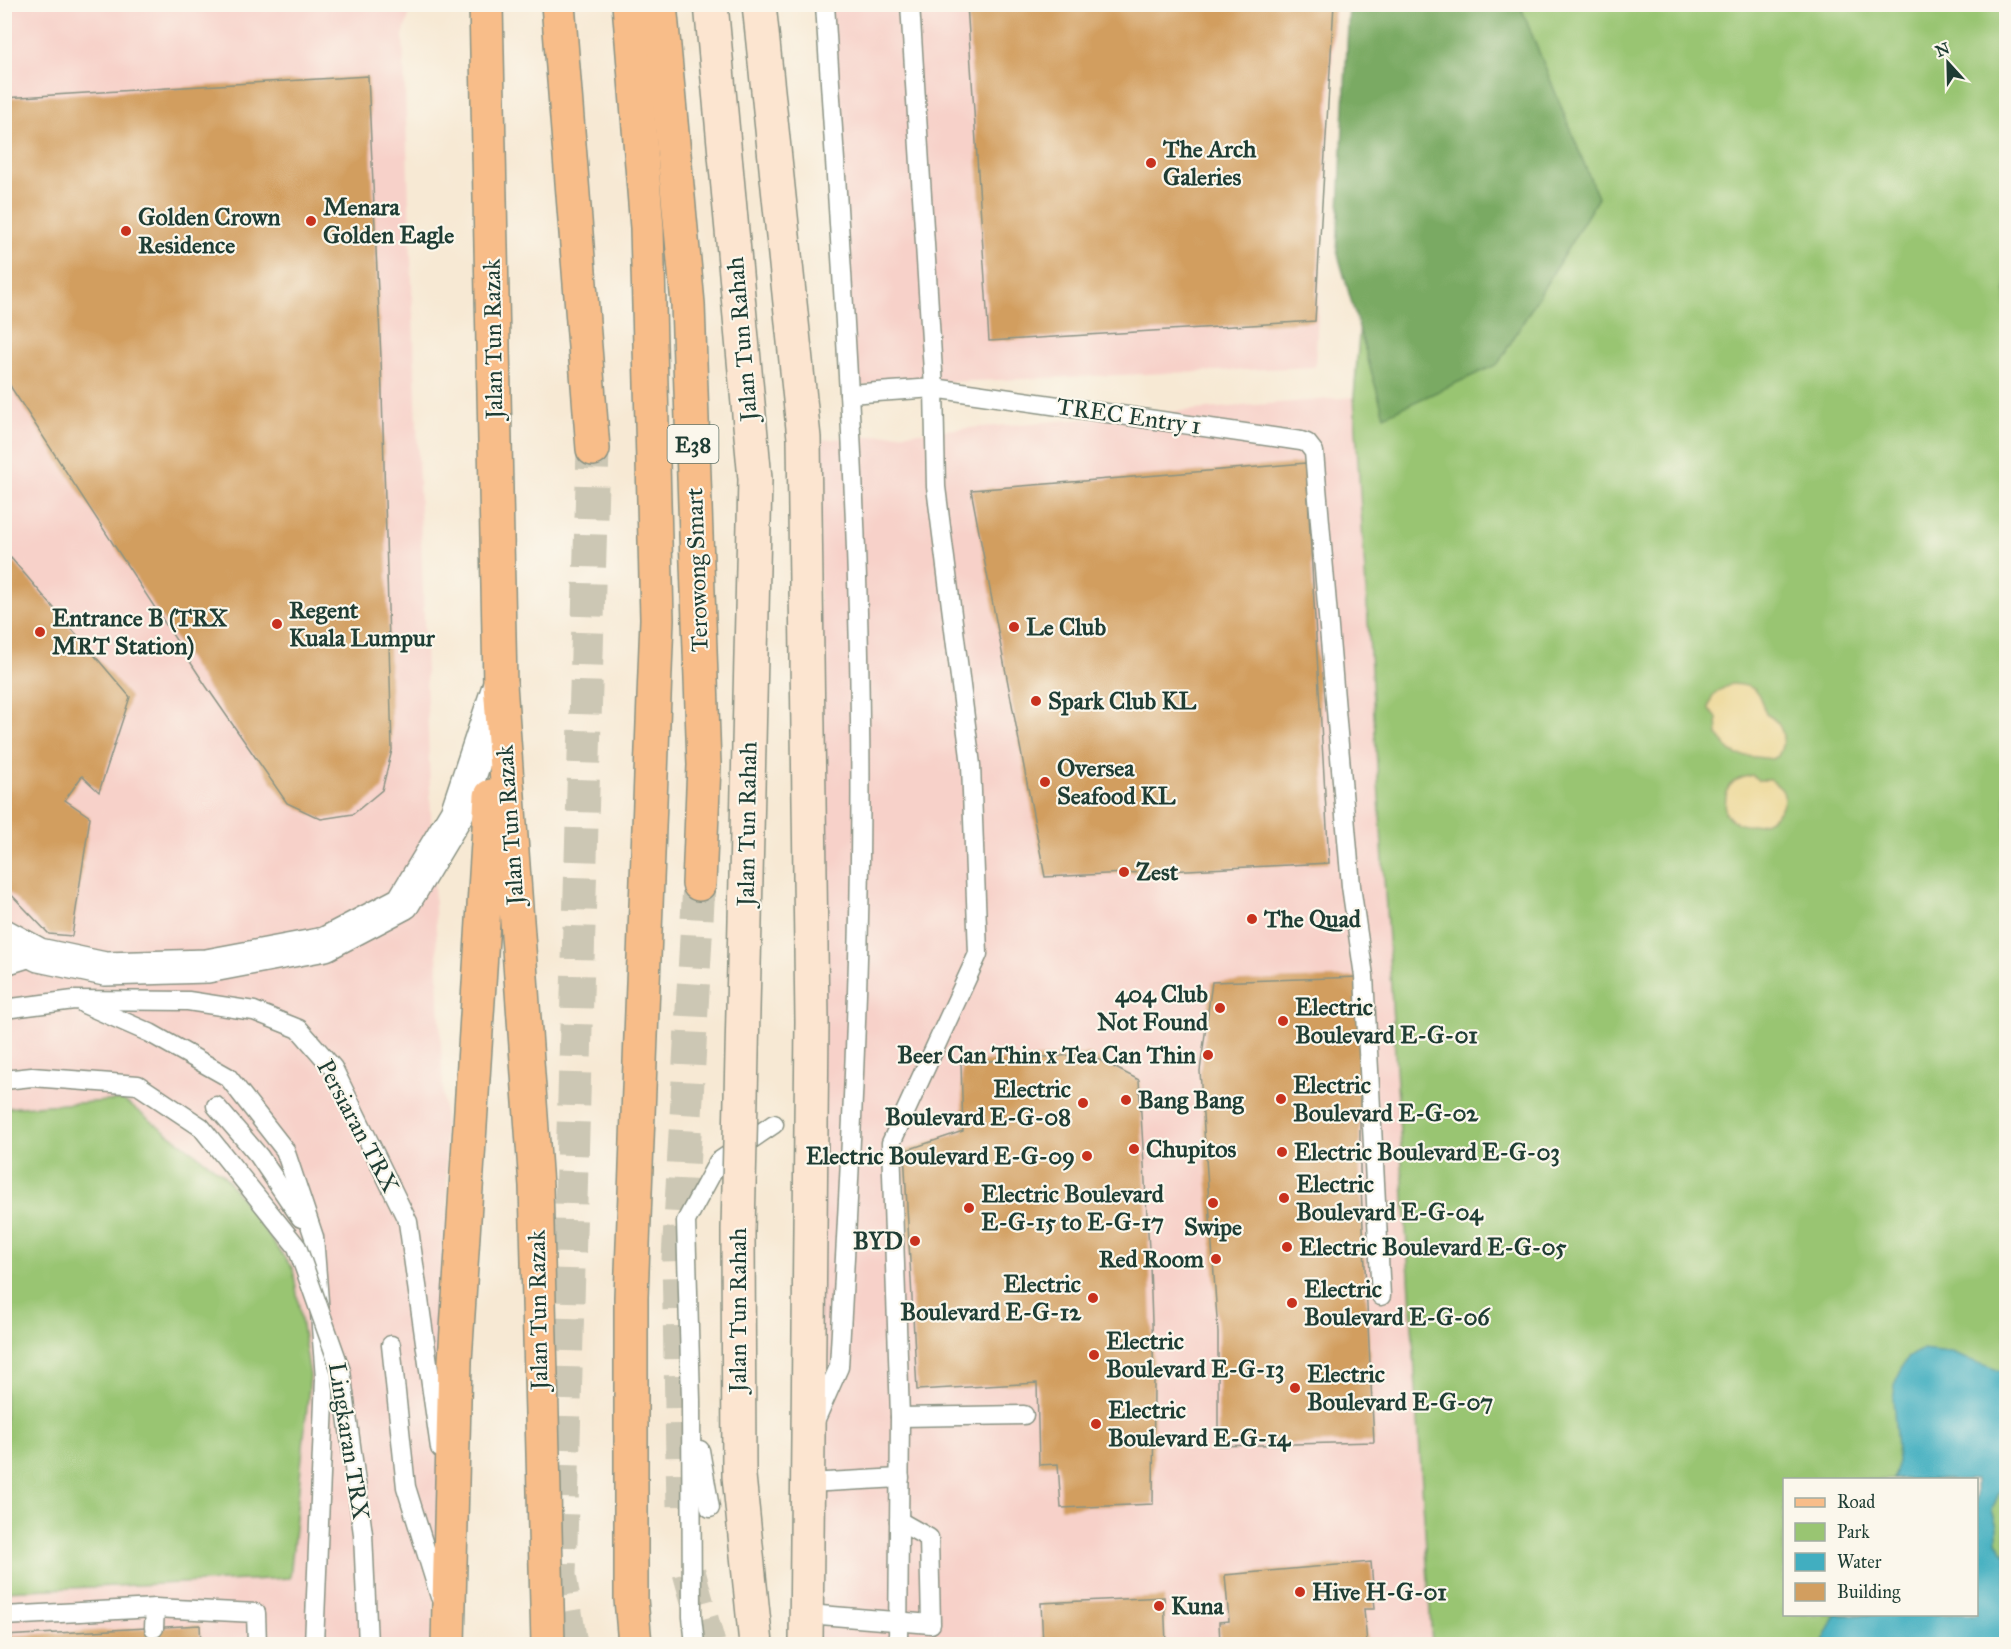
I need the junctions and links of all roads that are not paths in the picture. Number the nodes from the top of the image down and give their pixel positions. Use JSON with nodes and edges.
{"nodes":[{"id":1,"x":486,"y":4,"type":"edge"},
{"id":2,"x":558,"y":4,"type":"edge"},
{"id":3,"x":629,"y":4,"type":"edge"},
{"id":4,"x":660,"y":4,"type":"edge"},
{"id":5,"x":711,"y":4,"type":"edge"},
{"id":6,"x":759,"y":4,"type":"edge"},
{"id":7,"x":825,"y":4,"type":"edge"},
{"id":8,"x":910,"y":4,"type":"edge"},
{"id":9,"x":934,"y":388,"type":"junction"},
{"id":10,"x":849,"y":394,"type":"junction"},
{"id":11,"x":593,"y":449,"type":"tunnel mouth"},
{"id":12,"x":500,"y":684,"type":"junction"},
{"id":13,"x":699,"y":884,"type":"tunnel mouth"},
{"id":14,"x":5,"y":936,"type":"edge"},
{"id":15,"x":39,"y":955,"type":"junction"},
{"id":16,"x":4,"y":966,"type":"edge"},
{"id":17,"x":74,"y":1000,"type":"junction"},
{"id":18,"x":4,"y":1009,"type":"edge"},
{"id":19,"x":4,"y":1080,"type":"edge"},
{"id":20,"x":216,"y":1106,"type":"dead end"},
{"id":21,"x":774,"y":1124,"type":"dead end"},
{"id":22,"x":314,"y":1237,"type":"junction"},
{"id":23,"x":1381,"y":1296,"type":"dead end"},
{"id":24,"x":391,"y":1345,"type":"dead end"},
{"id":25,"x":691,"y":1401,"type":"junction"},
{"id":26,"x":1024,"y":1415,"type":"dead end"},
{"id":27,"x":900,"y":1417,"type":"junction"},
{"id":28,"x":807,"y":1439,"type":"junction"},
{"id":29,"x":900,"y":1478,"type":"junction"},
{"id":30,"x":808,"y":1483,"type":"junction"},
{"id":31,"x":710,"y":1508,"type":"dead end"},
{"id":32,"x":899,"y":1521,"type":"junction"},
{"id":33,"x":451,"y":1524,"type":"junction"},
{"id":34,"x":155,"y":1608,"type":"junction"},
{"id":35,"x":4,"y":1616,"type":"edge"},
{"id":36,"x":898,"y":1622,"type":"junction"},
{"id":37,"x":154,"y":1628,"type":"dead end"},
{"id":38,"x":807,"y":1629,"type":"edge"},
{"id":39,"x":448,"y":1635,"type":"edge"},
{"id":40,"x":257,"y":1644,"type":"edge"},
{"id":41,"x":314,"y":1644,"type":"edge"},
{"id":42,"x":368,"y":1644,"type":"edge"},
{"id":43,"x":548,"y":1644,"type":"edge"},
{"id":44,"x":635,"y":1644,"type":"edge"},
{"id":45,"x":695,"y":1644,"type":"edge"},
{"id":46,"x":756,"y":1644,"type":"edge"},
{"id":47,"x":898,"y":1644,"type":"edge"}],
"edges":[{"from":1,"to":12,"type":"main road","name":"Jalan Tun Razak"},
{"from":2,"to":11,"type":"main road"},
{"from":3,"to":44,"type":"main road"},
{"from":4,"to":13,"type":"main road","name":"Terowong Smart","number":"E38"},
{"from":5,"to":46,"type":"main road","name":"Jalan Tun Rahah","bridge":true},
{"from":6,"to":28,"type":"main road"},
{"from":7,"to":10,"type":"lane"},
{"from":8,"to":9,"type":"lane"},
{"from":9,"to":10,"type":"lane","name":"TREC Entry 1"},
{"from":9,"to":23,"type":"lane","name":"TREC Entry 1"},
{"from":9,"to":27,"type":"lane"},
{"from":10,"to":28,"type":"lane"},
{"from":12,"to":15,"type":"street"},
{"from":12,"to":33,"type":"main road"},
{"from":12,"to":43,"type":"main road","name":"Jalan Tun Razak"},
{"from":14,"to":15,"type":"street"},
{"from":15,"to":16,"type":"lane"},
{"from":17,"to":18,"type":"lane","name":"Persiaran TRX"},
{"from":17,"to":22,"type":"lane"},
{"from":17,"to":33,"type":"lane","name":"Persiaran TRX"},
{"from":19,"to":42,"type":"lane","name":"Lingkaran TRX","bridge":true},
{"from":20,"to":22,"type":"lane"},
{"from":21,"to":25,"type":"lane"},
{"from":22,"to":41,"type":"lane"},
{"from":24,"to":39,"type":"lane"},
{"from":25,"to":31,"type":"lane"},
{"from":25,"to":45,"type":"lane"},
{"from":26,"to":27,"type":"lane"},
{"from":27,"to":29,"type":"lane"},
{"from":28,"to":30,"type":"main road"},
{"from":29,"to":30,"type":"lane"},
{"from":29,"to":32,"type":"lane"},
{"from":30,"to":38,"type":"main road"},
{"from":32,"to":36,"type":"lane"},
{"from":32,"to":36,"type":"lane"},
{"from":33,"to":39,"type":"main road"},
{"from":34,"to":35,"type":"lane"},
{"from":34,"to":37,"type":"lane"},
{"from":34,"to":40,"type":"lane"},
{"from":36,"to":38,"type":"lane"},
{"from":36,"to":47,"type":"lane"}]}
